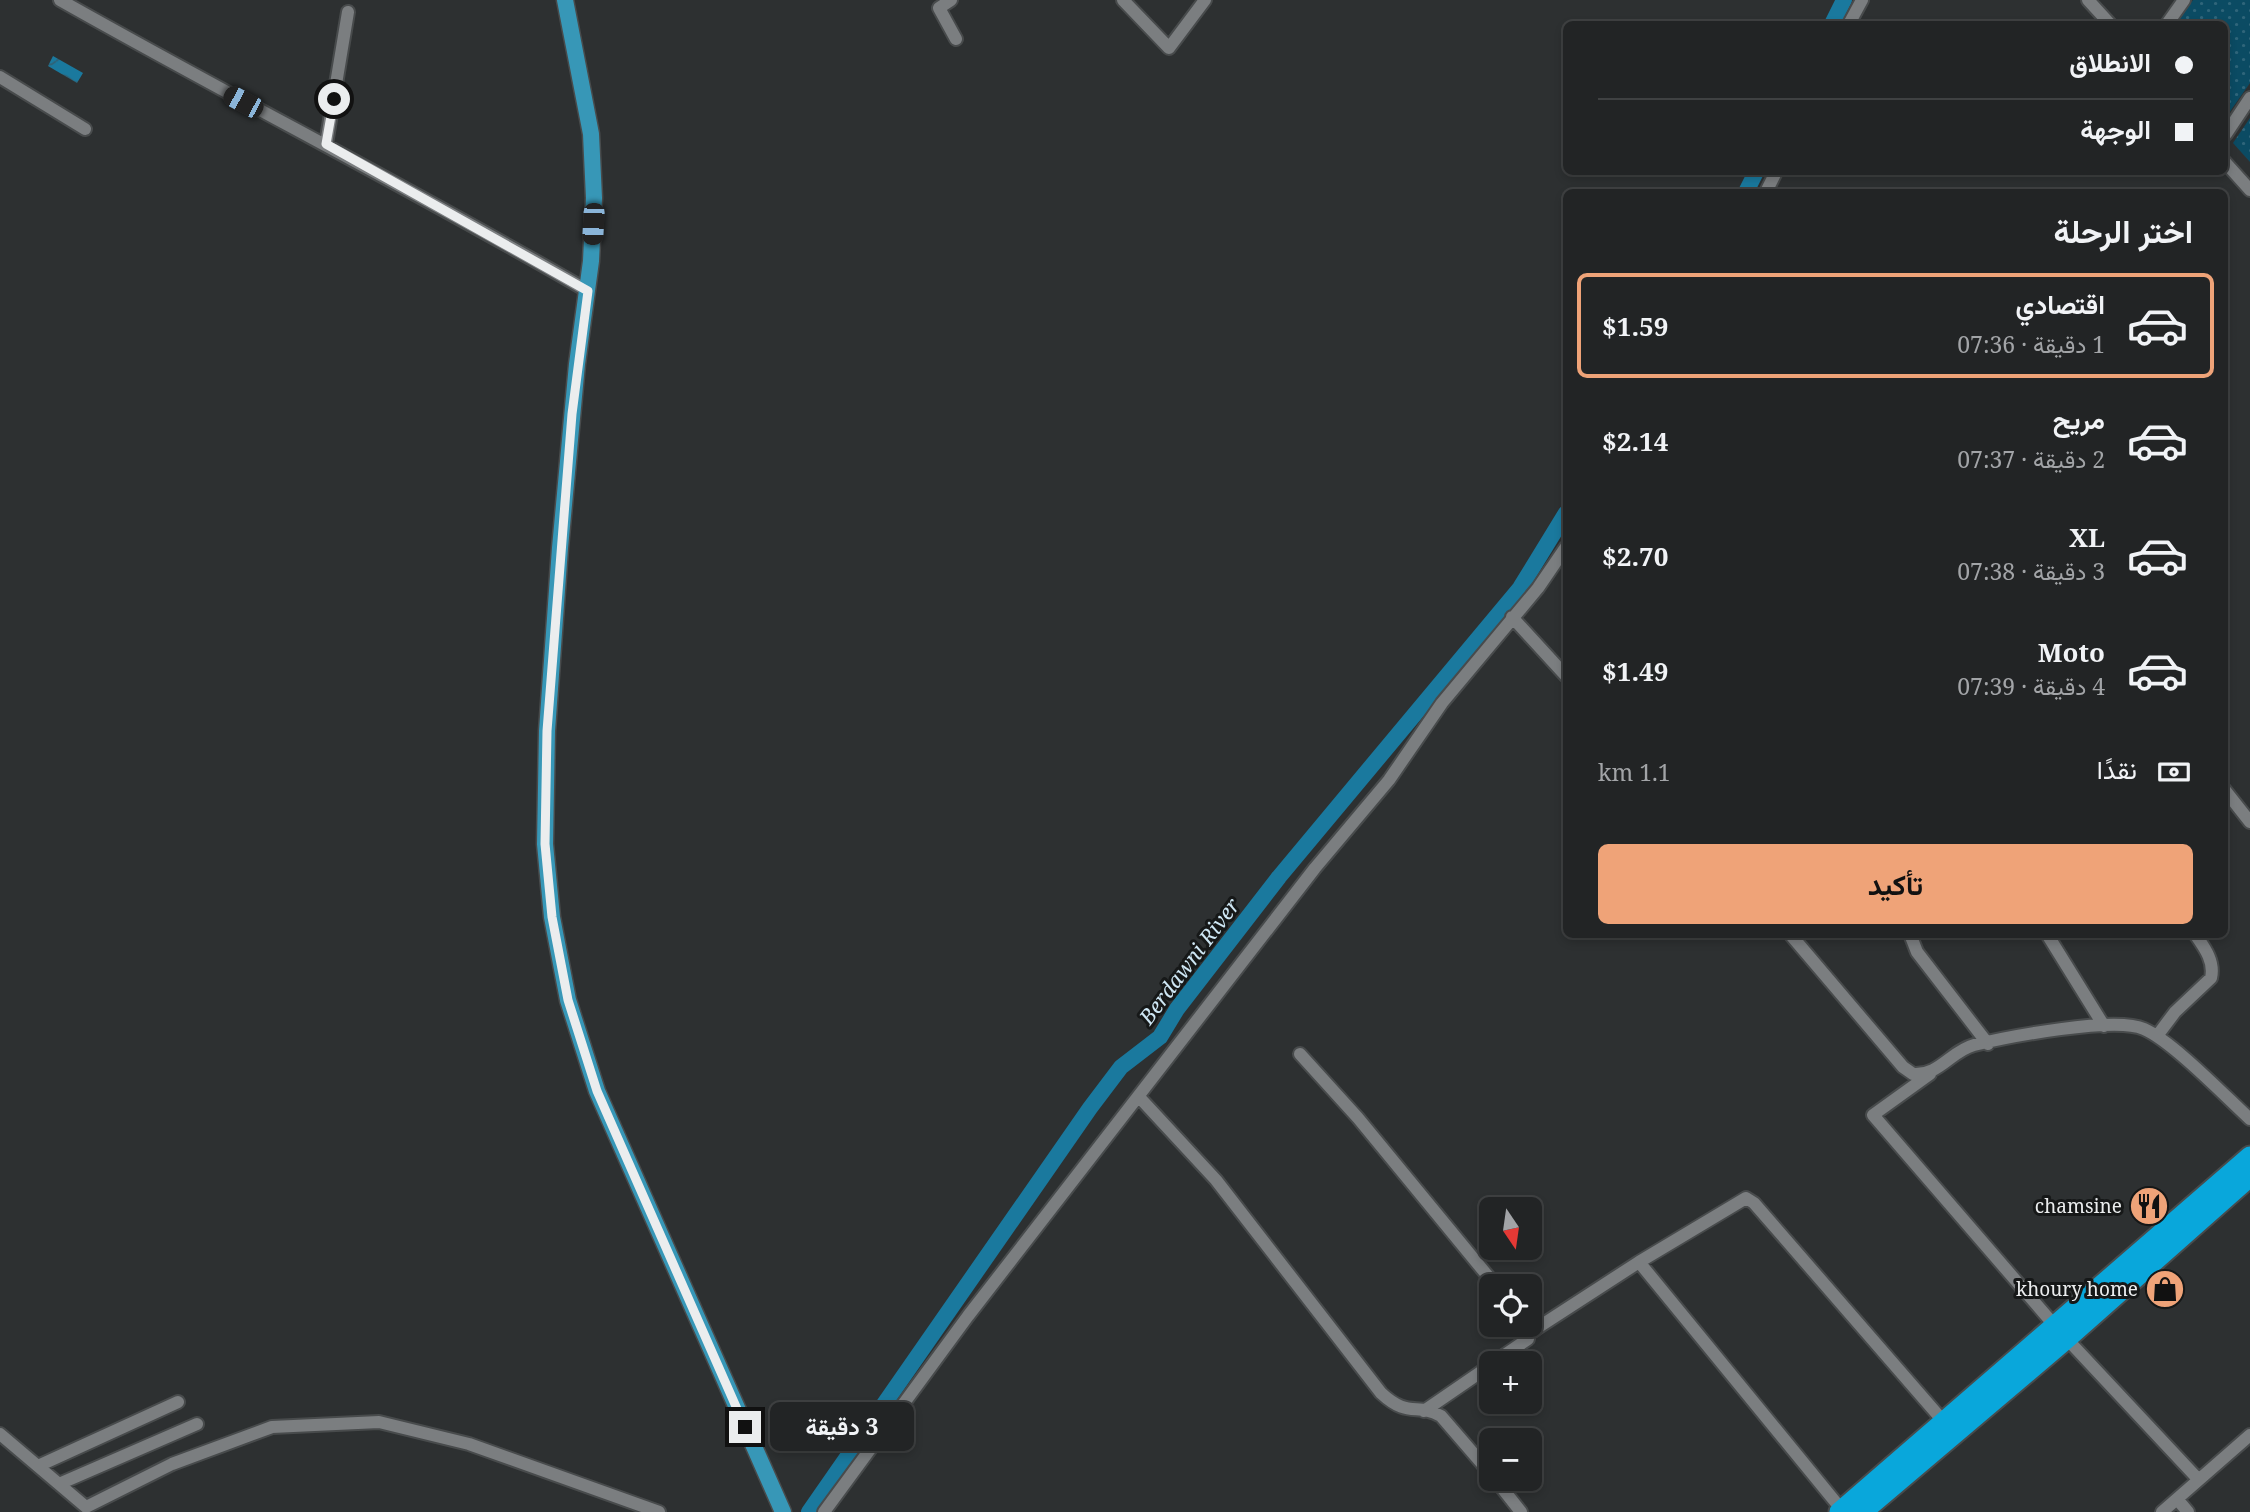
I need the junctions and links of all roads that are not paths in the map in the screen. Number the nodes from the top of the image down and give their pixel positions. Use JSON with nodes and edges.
{"nodes":[{"id":1,"x":60,"y":0,"type":"edge"},
{"id":2,"x":565,"y":0,"type":"edge"},
{"id":3,"x":951,"y":0,"type":"edge"},
{"id":4,"x":1123,"y":0,"type":"edge"},
{"id":5,"x":1205,"y":0,"type":"edge"},
{"id":6,"x":1862,"y":0,"type":"edge"},
{"id":7,"x":2088,"y":0,"type":"edge"},
{"id":8,"x":2184,"y":0,"type":"edge"},
{"id":9,"x":348,"y":12,"type":"dead end"},
{"id":10,"x":1851,"y":21,"type":"edge"},
{"id":11,"x":2107,"y":21,"type":"edge"},
{"id":12,"x":2169,"y":21,"type":"edge"},
{"id":13,"x":956,"y":39,"type":"dead end"},
{"id":14,"x":0,"y":77,"type":"edge"},
{"id":15,"x":2250,"y":98,"type":"edge"},
{"id":16,"x":85,"y":129,"type":"dead end"},
{"id":17,"x":2228,"y":131,"type":"edge"},
{"id":18,"x":326,"y":144,"type":"junction"},
{"id":19,"x":2228,"y":165,"type":"edge"},
{"id":20,"x":2250,"y":190,"type":"edge"},
{"id":21,"x":588,"y":291,"type":"junction"},
{"id":22,"x":1563,"y":551,"type":"edge"},
{"id":23,"x":1513,"y":617,"type":"junction"},
{"id":24,"x":1563,"y":673,"type":"edge"},
{"id":25,"x":2228,"y":794,"type":"edge"},
{"id":26,"x":2250,"y":822,"type":"edge"},
{"id":27,"x":1793,"y":938,"type":"edge"},
{"id":28,"x":1912,"y":938,"type":"edge"},
{"id":29,"x":2049,"y":938,"type":"edge"},
{"id":30,"x":2198,"y":938,"type":"edge"},
{"id":31,"x":2104,"y":1026,"type":"junction"},
{"id":32,"x":2157,"y":1036,"type":"junction"},
{"id":33,"x":1987,"y":1044,"type":"junction"},
{"id":34,"x":1300,"y":1054,"type":"dead end"},
{"id":35,"x":1938,"y":1069,"type":"junction"},
{"id":36,"x":1140,"y":1098,"type":"junction"},
{"id":37,"x":2250,"y":1119,"type":"edge"},
{"id":38,"x":2250,"y":1156,"type":"edge"},
{"id":39,"x":2250,"y":1177,"type":"edge"},
{"id":40,"x":1639,"y":1262,"type":"junction"},
{"id":41,"x":1486,"y":1274,"type":"edge"},
{"id":42,"x":1542,"y":1320,"type":"edge"},
{"id":43,"x":2061,"y":1332,"type":"junction"},
{"id":44,"x":1528,"y":1337,"type":"edge"},
{"id":45,"x":1511,"y":1351,"type":"edge"},
{"id":46,"x":1479,"y":1373,"type":"edge"},
{"id":47,"x":178,"y":1402,"type":"dead end"},
{"id":48,"x":1424,"y":1411,"type":"junction"},
{"id":49,"x":1944,"y":1422,"type":"junction"},
{"id":50,"x":197,"y":1423,"type":"dead end"},
{"id":51,"x":0,"y":1434,"type":"edge"},
{"id":52,"x":2250,"y":1435,"type":"edge"},
{"id":53,"x":1479,"y":1460,"type":"edge"},
{"id":54,"x":38,"y":1466,"type":"junction"},
{"id":55,"x":2199,"y":1479,"type":"junction"},
{"id":56,"x":59,"y":1484,"type":"junction"},
{"id":57,"x":1504,"y":1491,"type":"edge"},
{"id":58,"x":2177,"y":1499,"type":"junction"},
{"id":59,"x":86,"y":1509,"type":"edge"},
{"id":60,"x":1840,"y":1511,"type":"edge"},
{"id":61,"x":659,"y":1512,"type":"edge"},
{"id":62,"x":783,"y":1512,"type":"edge"},
{"id":63,"x":824,"y":1512,"type":"edge"},
{"id":64,"x":1521,"y":1512,"type":"edge"},
{"id":65,"x":1863,"y":1512,"type":"edge"},
{"id":66,"x":2162,"y":1512,"type":"edge"},
{"id":67,"x":2188,"y":1512,"type":"edge"}],
"edges":[{"from":1,"to":18,"type":"street"},
{"from":2,"to":21,"type":"main road"},
{"from":3,"to":13,"type":"street"},
{"from":4,"to":5,"type":"street"},
{"from":6,"to":10,"type":"street"},
{"from":7,"to":11,"type":"street"},
{"from":8,"to":12,"type":"street"},
{"from":9,"to":18,"type":"street"},
{"from":14,"to":16,"type":"street"},
{"from":15,"to":17,"type":"street"},
{"from":18,"to":21,"type":"street"},
{"from":19,"to":20,"type":"street"},
{"from":21,"to":62,"type":"main road"},
{"from":22,"to":23,"type":"street"},
{"from":23,"to":24,"type":"street"},
{"from":23,"to":36,"type":"street"},
{"from":25,"to":26,"type":"street"},
{"from":27,"to":35,"type":"street"},
{"from":28,"to":33,"type":"street"},
{"from":29,"to":31,"type":"street"},
{"from":30,"to":32,"type":"street"},
{"from":31,"to":32,"type":"street"},
{"from":31,"to":33,"type":"street"},
{"from":32,"to":37,"type":"street"},
{"from":33,"to":35,"type":"street"},
{"from":34,"to":41,"type":"street"},
{"from":35,"to":43,"type":"street"},
{"from":36,"to":48,"type":"street"},
{"from":36,"to":63,"type":"street"},
{"from":38,"to":43,"type":"highway"},
{"from":39,"to":43,"type":"highway"},
{"from":40,"to":42,"type":"street"},
{"from":40,"to":49,"type":"street"},
{"from":40,"to":60,"type":"street"},
{"from":43,"to":49,"type":"highway"},
{"from":43,"to":55,"type":"street"},
{"from":43,"to":65,"type":"highway"},
{"from":44,"to":45,"type":"street"},
{"from":46,"to":48,"type":"street"},
{"from":47,"to":54,"type":"street"},
{"from":48,"to":53,"type":"street"},
{"from":49,"to":60,"type":"highway"},
{"from":50,"to":56,"type":"street"},
{"from":51,"to":54,"type":"street"},
{"from":52,"to":55,"type":"street"},
{"from":54,"to":56,"type":"street"},
{"from":55,"to":58,"type":"street"},
{"from":56,"to":59,"type":"street"},
{"from":57,"to":64,"type":"street"},
{"from":58,"to":66,"type":"street"},
{"from":58,"to":67,"type":"street"},
{"from":59,"to":61,"type":"street"}]}
